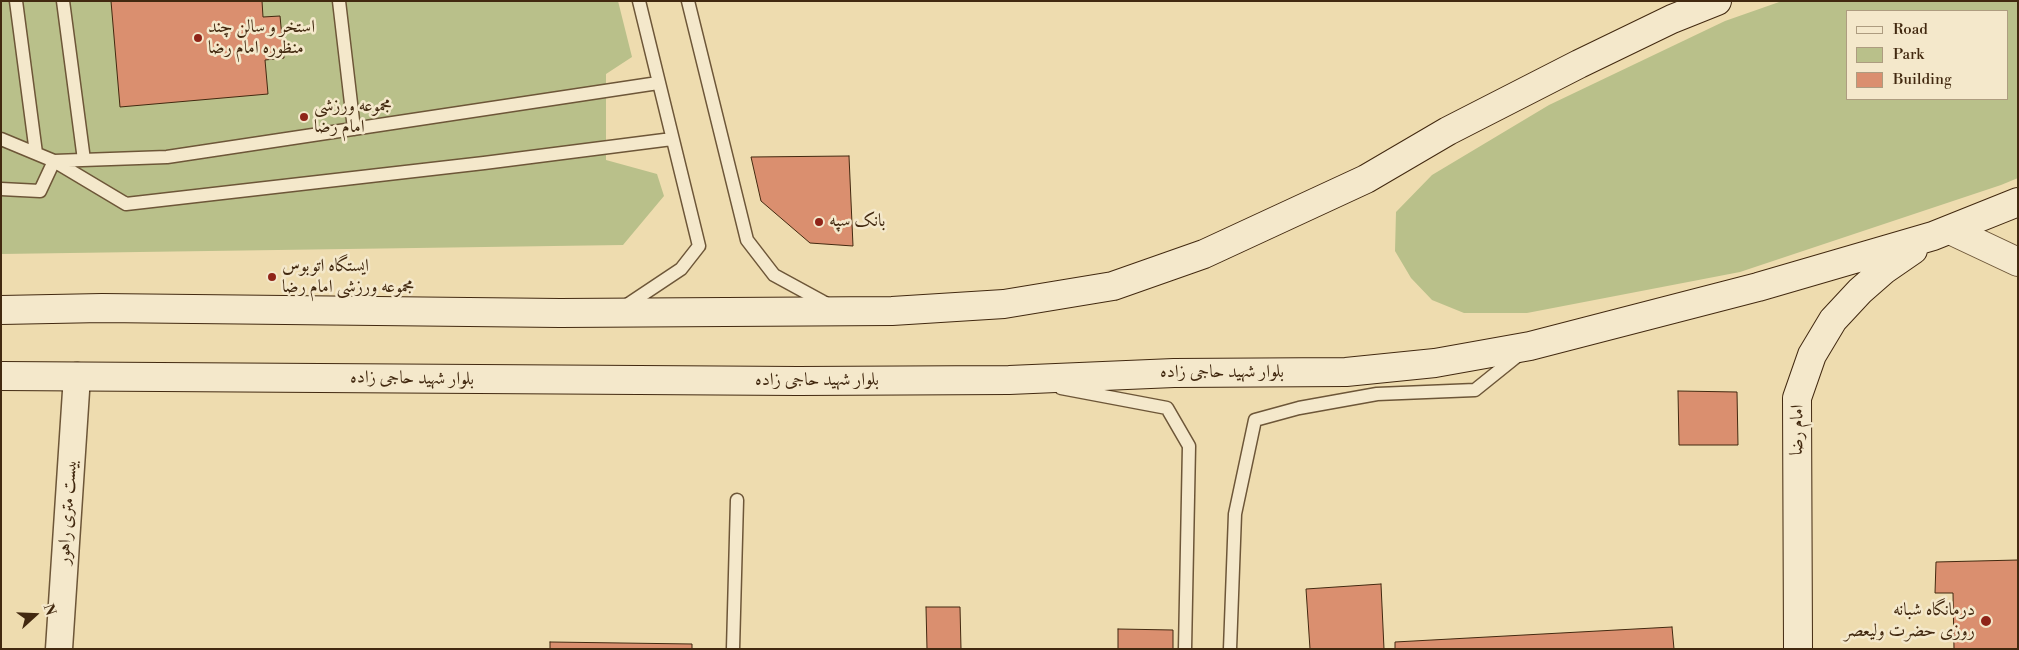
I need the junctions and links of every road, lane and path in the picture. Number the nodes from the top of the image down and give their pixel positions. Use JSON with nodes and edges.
{"nodes":[{"id":1,"x":16,"y":1,"type":"edge"},
{"id":2,"x":63,"y":1,"type":"edge"},
{"id":3,"x":340,"y":1,"type":"edge"},
{"id":4,"x":638,"y":1,"type":"edge"},
{"id":5,"x":688,"y":1,"type":"edge"},
{"id":6,"x":1717,"y":1,"type":"edge"},
{"id":7,"x":658,"y":83,"type":"junction"},
{"id":8,"x":354,"y":129,"type":"junction"},
{"id":9,"x":1,"y":139,"type":"edge"},
{"id":10,"x":672,"y":139,"type":"junction"},
{"id":11,"x":36,"y":153,"type":"junction"},
{"id":12,"x":84,"y":160,"type":"junction"},
{"id":13,"x":54,"y":161,"type":"junction"},
{"id":14,"x":1,"y":188,"type":"edge"},
{"id":15,"x":2018,"y":202,"type":"edge"},
{"id":16,"x":1941,"y":233,"type":"junction"},
{"id":17,"x":2018,"y":262,"type":"edge"},
{"id":18,"x":1,"y":301,"type":"edge"},
{"id":19,"x":102,"y":308,"type":"junction"},
{"id":20,"x":1,"y":310,"type":"edge"},
{"id":21,"x":840,"y":311,"type":"junction"},
{"id":22,"x":617,"y":312,"type":"junction"},
{"id":23,"x":1530,"y":346,"type":"junction"},
{"id":24,"x":1,"y":376,"type":"edge"},
{"id":25,"x":77,"y":376,"type":"junction"},
{"id":26,"x":1009,"y":380,"type":"junction"},
{"id":27,"x":737,"y":500,"type":"dead end"},
{"id":28,"x":59,"y":649,"type":"edge"},
{"id":29,"x":733,"y":649,"type":"edge"},
{"id":30,"x":1185,"y":649,"type":"edge"},
{"id":31,"x":1230,"y":649,"type":"edge"},
{"id":32,"x":1798,"y":649,"type":"edge"}],
"edges":[{"from":1,"to":11,"type":"lane"},
{"from":2,"to":12,"type":"lane"},
{"from":3,"to":8,"type":"lane"},
{"from":4,"to":7,"type":"lane"},
{"from":5,"to":21,"type":"lane"},
{"from":6,"to":21,"type":"main road"},
{"from":7,"to":8,"type":"lane"},
{"from":7,"to":10,"type":"lane"},
{"from":8,"to":12,"type":"lane"},
{"from":9,"to":11,"type":"lane"},
{"from":10,"to":13,"type":"lane"},
{"from":10,"to":22,"type":"lane"},
{"from":11,"to":13,"type":"lane"},
{"from":12,"to":13,"type":"lane"},
{"from":13,"to":14,"type":"lane"},
{"from":15,"to":16,"type":"main road"},
{"from":16,"to":17,"type":"main road"},
{"from":16,"to":23,"type":"main road","name":"بلوار شهید حاجی زاده"},
{"from":16,"to":32,"type":"main road","name":"امام رضا"},
{"from":18,"to":19,"type":"main road"},
{"from":19,"to":20,"type":"main road"},
{"from":19,"to":22,"type":"main road"},
{"from":21,"to":22,"type":"main road"},
{"from":23,"to":26,"type":"main road","name":"بلوار شهید حاجی زاده"},
{"from":23,"to":31,"type":"lane"},
{"from":24,"to":25,"type":"main road","name":"بلوار شهید حاجی زاده"},
{"from":25,"to":26,"type":"main road","name":"بلوار شهید حاجی زاده"},
{"from":25,"to":28,"type":"street","name":"بیست متری راهور"},
{"from":26,"to":30,"type":"lane"},
{"from":27,"to":29,"type":"lane"}]}
